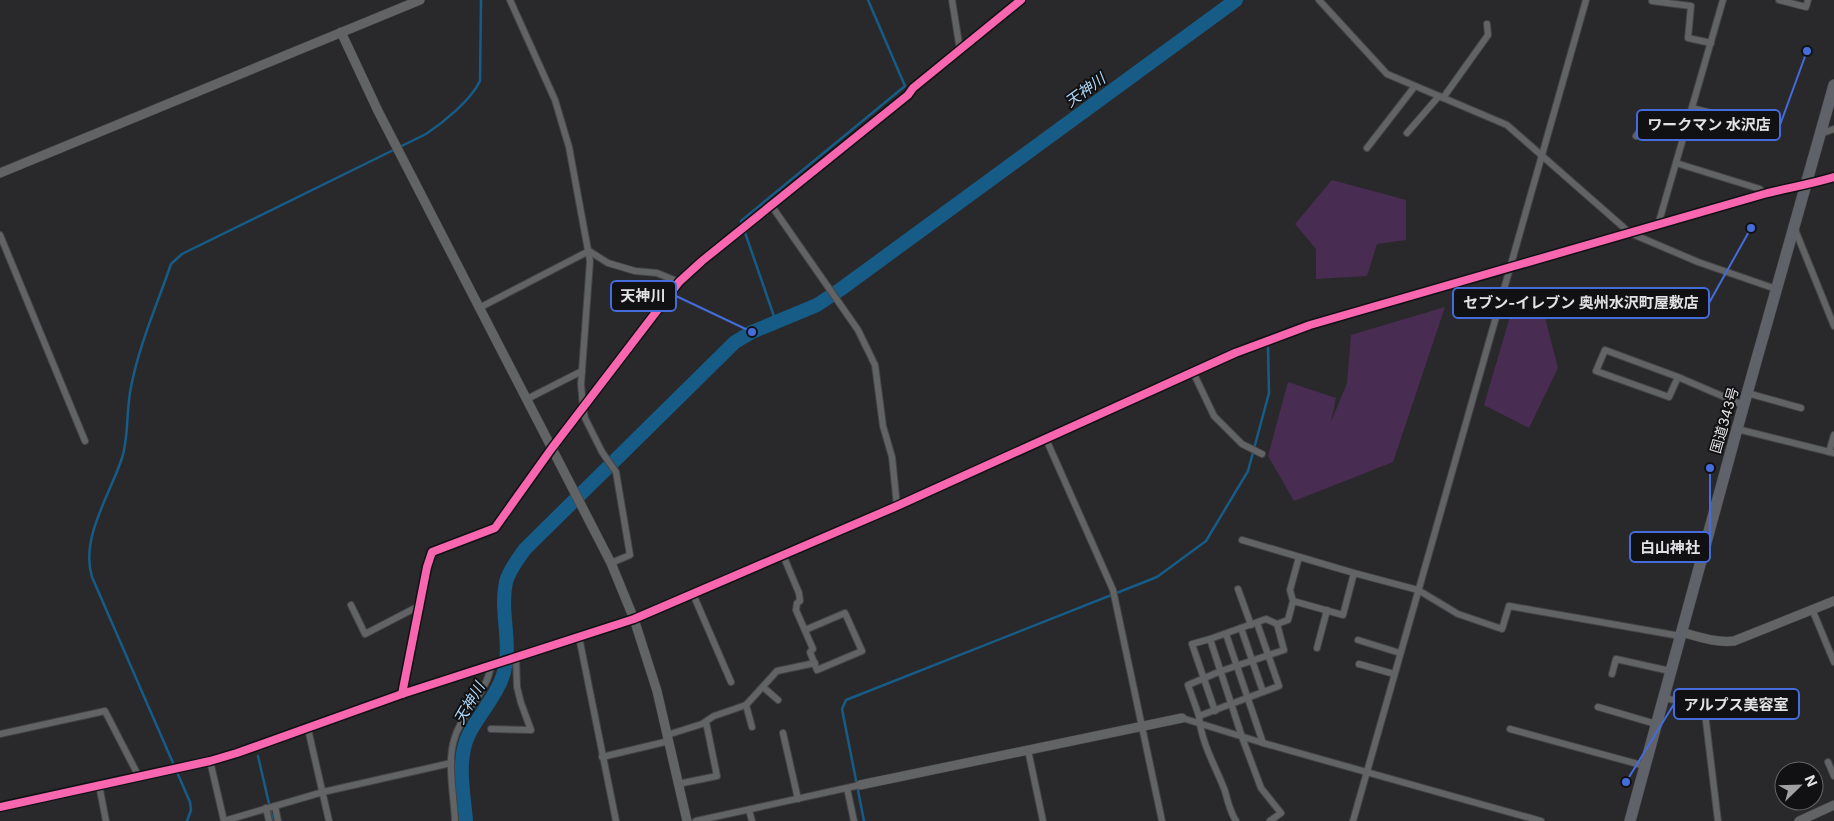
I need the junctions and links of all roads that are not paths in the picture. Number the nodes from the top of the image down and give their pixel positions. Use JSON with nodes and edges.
{"nodes":[{"id":1,"x":420,"y":0,"type":"edge"},
{"id":2,"x":510,"y":0,"type":"edge"},
{"id":3,"x":952,"y":0,"type":"edge"},
{"id":4,"x":1021,"y":0,"type":"edge"},
{"id":5,"x":1319,"y":0,"type":"edge"},
{"id":6,"x":1586,"y":0,"type":"edge"},
{"id":7,"x":1723,"y":0,"type":"edge"},
{"id":8,"x":1779,"y":0,"type":"edge"},
{"id":9,"x":1808,"y":0,"type":"edge"},
{"id":10,"x":1652,"y":1,"type":"edge"},
{"id":11,"x":1487,"y":24,"type":"dead end"},
{"id":12,"x":341,"y":32,"type":"junction"},
{"id":13,"x":1710,"y":43,"type":"junction"},
{"id":14,"x":960,"y":50,"type":"junction"},
{"id":15,"x":1834,"y":85,"type":"edge"},
{"id":16,"x":1415,"y":86,"type":"junction"},
{"id":17,"x":1441,"y":97,"type":"junction"},
{"id":18,"x":1692,"y":108,"type":"junction"},
{"id":19,"x":1731,"y":118,"type":"dead end"},
{"id":20,"x":1834,"y":129,"type":"edge"},
{"id":21,"x":1685,"y":132,"type":"junction"},
{"id":22,"x":1407,"y":133,"type":"dead end"},
{"id":23,"x":1820,"y":134,"type":"junction"},
{"id":24,"x":1636,"y":136,"type":"dead end"},
{"id":25,"x":1367,"y":148,"type":"dead end"},
{"id":26,"x":1542,"y":154,"type":"junction"},
{"id":27,"x":1676,"y":163,"type":"junction"},
{"id":28,"x":0,"y":173,"type":"edge"},
{"id":29,"x":1834,"y":177,"type":"edge"},
{"id":30,"x":1806,"y":184,"type":"junction"},
{"id":31,"x":1764,"y":194,"type":"junction"},
{"id":32,"x":771,"y":205,"type":"junction"},
{"id":33,"x":1658,"y":225,"type":"junction"},
{"id":34,"x":1794,"y":225,"type":"junction"},
{"id":35,"x":1630,"y":233,"type":"junction"},
{"id":36,"x":0,"y":235,"type":"edge"},
{"id":37,"x":589,"y":251,"type":"junction"},
{"id":38,"x":1510,"y":267,"type":"junction"},
{"id":39,"x":679,"y":282,"type":"junction"},
{"id":40,"x":1776,"y":289,"type":"junction"},
{"id":41,"x":479,"y":308,"type":"junction"},
{"id":42,"x":1834,"y":326,"type":"edge"},
{"id":43,"x":582,"y":371,"type":"junction"},
{"id":44,"x":1193,"y":372,"type":"junction"},
{"id":45,"x":1678,"y":377,"type":"junction"},
{"id":46,"x":1745,"y":399,"type":"junction"},
{"id":47,"x":527,"y":400,"type":"junction"},
{"id":48,"x":583,"y":407,"type":"junction"},
{"id":49,"x":1801,"y":408,"type":"dead end"},
{"id":50,"x":1737,"y":429,"type":"junction"},
{"id":51,"x":1834,"y":435,"type":"edge"},
{"id":52,"x":1046,"y":439,"type":"junction"},
{"id":53,"x":85,"y":441,"type":"dead end"},
{"id":54,"x":552,"y":448,"type":"junction"},
{"id":55,"x":1832,"y":453,"type":"edge"},
{"id":56,"x":1262,"y":454,"type":"dead end"},
{"id":57,"x":897,"y":506,"type":"junction"},
{"id":58,"x":1242,"y":540,"type":"dead end"},
{"id":59,"x":783,"y":556,"type":"junction"},
{"id":60,"x":1299,"y":557,"type":"junction"},
{"id":61,"x":611,"y":563,"type":"junction"},
{"id":62,"x":1354,"y":573,"type":"junction"},
{"id":63,"x":1238,"y":589,"type":"dead end"},
{"id":64,"x":1418,"y":590,"type":"junction"},
{"id":65,"x":693,"y":594,"type":"junction"},
{"id":66,"x":1293,"y":601,"type":"junction"},
{"id":67,"x":1834,"y":601,"type":"edge"},
{"id":68,"x":351,"y":605,"type":"dead end"},
{"id":69,"x":419,"y":606,"type":"junction"},
{"id":70,"x":1327,"y":610,"type":"junction"},
{"id":71,"x":1812,"y":610,"type":"junction"},
{"id":72,"x":634,"y":619,"type":"junction"},
{"id":73,"x":1254,"y":624,"type":"junction"},
{"id":74,"x":1277,"y":624,"type":"junction"},
{"id":75,"x":1241,"y":628,"type":"junction"},
{"id":76,"x":805,"y":630,"type":"junction"},
{"id":77,"x":1226,"y":634,"type":"junction"},
{"id":78,"x":1681,"y":634,"type":"junction"},
{"id":79,"x":579,"y":637,"type":"junction"},
{"id":80,"x":1210,"y":639,"type":"junction"},
{"id":81,"x":1358,"y":640,"type":"dead end"},
{"id":82,"x":1317,"y":648,"type":"dead end"},
{"id":83,"x":1400,"y":653,"type":"junction"},
{"id":84,"x":1268,"y":655,"type":"junction"},
{"id":85,"x":516,"y":657,"type":"junction"},
{"id":86,"x":1252,"y":660,"type":"junction"},
{"id":87,"x":1834,"y":662,"type":"edge"},
{"id":88,"x":815,"y":663,"type":"junction"},
{"id":89,"x":1359,"y":664,"type":"dead end"},
{"id":90,"x":490,"y":665,"type":"junction"},
{"id":91,"x":1237,"y":666,"type":"junction"},
{"id":92,"x":1221,"y":671,"type":"junction"},
{"id":93,"x":1670,"y":671,"type":"junction"},
{"id":94,"x":1394,"y":674,"type":"junction"},
{"id":95,"x":1612,"y":674,"type":"dead end"},
{"id":96,"x":1204,"y":678,"type":"junction"},
{"id":97,"x":731,"y":682,"type":"dead end"},
{"id":98,"x":763,"y":687,"type":"junction"},
{"id":99,"x":1263,"y":692,"type":"junction"},
{"id":100,"x":402,"y":694,"type":"junction"},
{"id":101,"x":1248,"y":697,"type":"junction"},
{"id":102,"x":1663,"y":698,"type":"junction"},
{"id":103,"x":778,"y":700,"type":"dead end"},
{"id":104,"x":1232,"y":703,"type":"junction"},
{"id":105,"x":746,"y":705,"type":"junction"},
{"id":106,"x":1598,"y":707,"type":"dead end"},
{"id":107,"x":1215,"y":711,"type":"junction"},
{"id":108,"x":1182,"y":718,"type":"joint"},
{"id":109,"x":1200,"y":719,"type":"junction"},
{"id":110,"x":706,"y":722,"type":"junction"},
{"id":111,"x":1656,"y":724,"type":"junction"},
{"id":112,"x":1142,"y":726,"type":"junction"},
{"id":113,"x":752,"y":727,"type":"dead end"},
{"id":114,"x":308,"y":729,"type":"junction"},
{"id":115,"x":491,"y":729,"type":"dead end"},
{"id":116,"x":1510,"y":729,"type":"dead end"},
{"id":117,"x":783,"y":733,"type":"dead end"},
{"id":118,"x":0,"y":734,"type":"edge"},
{"id":119,"x":1242,"y":737,"type":"junction"},
{"id":120,"x":668,"y":738,"type":"junction"},
{"id":121,"x":1263,"y":743,"type":"junction"},
{"id":122,"x":1028,"y":750,"type":"junction"},
{"id":123,"x":602,"y":757,"type":"junction"},
{"id":124,"x":210,"y":760,"type":"junction"},
{"id":125,"x":1828,"y":762,"type":"dead end"},
{"id":126,"x":452,"y":763,"type":"junction"},
{"id":127,"x":1645,"y":766,"type":"junction"},
{"id":128,"x":1366,"y":773,"type":"junction"},
{"id":129,"x":1834,"y":776,"type":"edge"},
{"id":130,"x":139,"y":777,"type":"junction"},
{"id":131,"x":678,"y":784,"type":"junction"},
{"id":132,"x":99,"y":785,"type":"junction"},
{"id":133,"x":857,"y":786,"type":"joint"},
{"id":134,"x":847,"y":788,"type":"junction"},
{"id":135,"x":323,"y":792,"type":"junction"},
{"id":136,"x":798,"y":799,"type":"junction"},
{"id":137,"x":1834,"y":805,"type":"edge"},
{"id":138,"x":275,"y":806,"type":"junction"},
{"id":139,"x":0,"y":807,"type":"edge"},
{"id":140,"x":266,"y":808,"type":"junction"},
{"id":141,"x":749,"y":810,"type":"junction"},
{"id":142,"x":106,"y":821,"type":"edge"},
{"id":143,"x":269,"y":821,"type":"edge"},
{"id":144,"x":278,"y":821,"type":"edge"},
{"id":145,"x":329,"y":821,"type":"edge"},
{"id":146,"x":455,"y":821,"type":"edge"},
{"id":147,"x":616,"y":821,"type":"edge"},
{"id":148,"x":687,"y":821,"type":"edge"},
{"id":149,"x":696,"y":821,"type":"edge"},
{"id":150,"x":752,"y":821,"type":"edge"},
{"id":151,"x":854,"y":821,"type":"edge"},
{"id":152,"x":1043,"y":821,"type":"edge"},
{"id":153,"x":1162,"y":821,"type":"edge"},
{"id":154,"x":1236,"y":821,"type":"edge"},
{"id":155,"x":1270,"y":821,"type":"edge"},
{"id":156,"x":1352,"y":821,"type":"edge"},
{"id":157,"x":1541,"y":821,"type":"edge"},
{"id":158,"x":1630,"y":821,"type":"edge"},
{"id":159,"x":1718,"y":821,"type":"edge"},
{"id":160,"x":1800,"y":821,"type":"edge"}],
"edges":[{"from":1,"to":12,"type":"street"},
{"from":2,"to":37,"type":"street"},
{"from":3,"to":14,"type":"street"},
{"from":4,"to":14,"type":"street"},
{"from":5,"to":16,"type":"street"},
{"from":6,"to":26,"type":"street"},
{"from":7,"to":13,"type":"street"},
{"from":8,"to":9,"type":"street"},
{"from":10,"to":13,"type":"street"},
{"from":11,"to":17,"type":"street"},
{"from":12,"to":28,"type":"street"},
{"from":12,"to":41,"type":"street"},
{"from":13,"to":18,"type":"street"},
{"from":14,"to":32,"type":"street"},
{"from":15,"to":23,"type":"highway","name":"国道343号"},
{"from":16,"to":17,"type":"street"},
{"from":16,"to":25,"type":"street"},
{"from":17,"to":22,"type":"street"},
{"from":17,"to":26,"type":"street"},
{"from":18,"to":19,"type":"street"},
{"from":18,"to":21,"type":"street"},
{"from":20,"to":23,"type":"street"},
{"from":21,"to":24,"type":"street"},
{"from":21,"to":27,"type":"street"},
{"from":23,"to":30,"type":"highway","name":"国道343号"},
{"from":26,"to":35,"type":"street"},
{"from":26,"to":38,"type":"street"},
{"from":27,"to":31,"type":"street"},
{"from":27,"to":33,"type":"street"},
{"from":29,"to":30,"type":"street"},
{"from":30,"to":31,"type":"street"},
{"from":30,"to":34,"type":"highway","name":"国道343号"},
{"from":31,"to":33,"type":"street"},
{"from":32,"to":39,"type":"street"},
{"from":32,"to":57,"type":"street"},
{"from":33,"to":35,"type":"street"},
{"from":34,"to":40,"type":"highway","name":"国道343号"},
{"from":34,"to":42,"type":"street"},
{"from":35,"to":38,"type":"street"},
{"from":35,"to":40,"type":"street"},
{"from":36,"to":53,"type":"street"},
{"from":37,"to":39,"type":"street"},
{"from":37,"to":41,"type":"street"},
{"from":37,"to":43,"type":"street"},
{"from":38,"to":44,"type":"street"},
{"from":38,"to":64,"type":"street"},
{"from":39,"to":48,"type":"street"},
{"from":40,"to":46,"type":"highway","name":"国道343号"},
{"from":41,"to":47,"type":"street"},
{"from":43,"to":47,"type":"street"},
{"from":43,"to":48,"type":"street"},
{"from":44,"to":52,"type":"street"},
{"from":44,"to":56,"type":"street"},
{"from":45,"to":45,"type":"street"},
{"from":45,"to":46,"type":"street"},
{"from":46,"to":49,"type":"street"},
{"from":46,"to":50,"type":"highway","name":"国道343号"},
{"from":47,"to":54,"type":"street"},
{"from":48,"to":54,"type":"street"},
{"from":48,"to":61,"type":"street"},
{"from":50,"to":55,"type":"street"},
{"from":50,"to":78,"type":"highway","name":"国道343号"},
{"from":51,"to":55,"type":"street"},
{"from":52,"to":57,"type":"street"},
{"from":52,"to":112,"type":"street"},
{"from":54,"to":61,"type":"street"},
{"from":54,"to":69,"type":"street"},
{"from":57,"to":59,"type":"street"},
{"from":58,"to":60,"type":"street"},
{"from":59,"to":65,"type":"street"},
{"from":59,"to":76,"type":"street"},
{"from":60,"to":62,"type":"street"},
{"from":60,"to":66,"type":"street"},
{"from":61,"to":72,"type":"street"},
{"from":62,"to":64,"type":"street"},
{"from":62,"to":70,"type":"street"},
{"from":63,"to":73,"type":"street"},
{"from":64,"to":78,"type":"street"},
{"from":64,"to":83,"type":"street"},
{"from":65,"to":72,"type":"street"},
{"from":65,"to":97,"type":"street"},
{"from":66,"to":70,"type":"street"},
{"from":66,"to":74,"type":"street"},
{"from":67,"to":71,"type":"street"},
{"from":68,"to":69,"type":"street"},
{"from":69,"to":100,"type":"street"},
{"from":70,"to":82,"type":"street"},
{"from":71,"to":78,"type":"street"},
{"from":71,"to":87,"type":"street"},
{"from":72,"to":79,"type":"street"},
{"from":72,"to":120,"type":"street"},
{"from":73,"to":74,"type":"street"},
{"from":73,"to":75,"type":"street"},
{"from":73,"to":84,"type":"street"},
{"from":74,"to":84,"type":"street"},
{"from":75,"to":77,"type":"street"},
{"from":75,"to":86,"type":"street"},
{"from":76,"to":88,"type":"street"},
{"from":76,"to":88,"type":"street"},
{"from":77,"to":80,"type":"street"},
{"from":77,"to":91,"type":"street"},
{"from":78,"to":93,"type":"highway","name":"国道343号"},
{"from":79,"to":85,"type":"street"},
{"from":79,"to":123,"type":"street"},
{"from":80,"to":92,"type":"street"},
{"from":80,"to":96,"type":"street"},
{"from":81,"to":83,"type":"street"},
{"from":83,"to":94,"type":"street"},
{"from":84,"to":86,"type":"street"},
{"from":84,"to":99,"type":"street"},
{"from":85,"to":90,"type":"street"},
{"from":85,"to":115,"type":"street"},
{"from":86,"to":91,"type":"street"},
{"from":86,"to":99,"type":"street"},
{"from":88,"to":98,"type":"street"},
{"from":89,"to":94,"type":"street"},
{"from":90,"to":100,"type":"street"},
{"from":90,"to":126,"type":"street"},
{"from":91,"to":92,"type":"street"},
{"from":91,"to":101,"type":"street"},
{"from":92,"to":96,"type":"street"},
{"from":92,"to":104,"type":"street"},
{"from":93,"to":95,"type":"street"},
{"from":93,"to":102,"type":"highway","name":"国道343号"},
{"from":94,"to":128,"type":"street"},
{"from":96,"to":107,"type":"street"},
{"from":96,"to":109,"type":"street"},
{"from":98,"to":103,"type":"street"},
{"from":98,"to":105,"type":"street"},
{"from":99,"to":101,"type":"street"},
{"from":100,"to":114,"type":"street"},
{"from":101,"to":104,"type":"street"},
{"from":101,"to":121,"type":"street"},
{"from":102,"to":111,"type":"highway","name":"国道343号"},
{"from":102,"to":159,"type":"street"},
{"from":104,"to":107,"type":"street"},
{"from":104,"to":119,"type":"street"},
{"from":105,"to":110,"type":"street"},
{"from":105,"to":113,"type":"street"},
{"from":106,"to":111,"type":"street"},
{"from":107,"to":109,"type":"street"},
{"from":108,"to":109,"type":"street"},
{"from":108,"to":112,"type":"street"},
{"from":109,"to":119,"type":"street"},
{"from":109,"to":154,"type":"street"},
{"from":110,"to":120,"type":"street"},
{"from":110,"to":131,"type":"street"},
{"from":111,"to":127,"type":"highway","name":"国道343号"},
{"from":112,"to":122,"type":"street"},
{"from":112,"to":153,"type":"street"},
{"from":114,"to":124,"type":"street"},
{"from":114,"to":135,"type":"street"},
{"from":116,"to":127,"type":"street"},
{"from":117,"to":136,"type":"street"},
{"from":118,"to":130,"type":"street"},
{"from":119,"to":121,"type":"street"},
{"from":119,"to":155,"type":"street"},
{"from":120,"to":123,"type":"street"},
{"from":120,"to":131,"type":"street"},
{"from":121,"to":128,"type":"street"},
{"from":122,"to":133,"type":"street"},
{"from":122,"to":152,"type":"street"},
{"from":123,"to":147,"type":"street"},
{"from":124,"to":130,"type":"street"},
{"from":124,"to":140,"type":"street"},
{"from":125,"to":129,"type":"street"},
{"from":126,"to":135,"type":"street"},
{"from":126,"to":146,"type":"street"},
{"from":127,"to":158,"type":"highway","name":"国道343号"},
{"from":128,"to":156,"type":"street"},
{"from":128,"to":157,"type":"street"},
{"from":130,"to":132,"type":"street"},
{"from":131,"to":148,"type":"street"},
{"from":132,"to":139,"type":"street"},
{"from":132,"to":142,"type":"street"},
{"from":133,"to":134,"type":"street"},
{"from":134,"to":136,"type":"street"},
{"from":134,"to":151,"type":"street"},
{"from":135,"to":138,"type":"street"},
{"from":135,"to":145,"type":"street"},
{"from":136,"to":141,"type":"street"},
{"from":137,"to":160,"type":"street"},
{"from":138,"to":140,"type":"street"},
{"from":138,"to":144,"type":"street"},
{"from":140,"to":143,"type":"street"},
{"from":141,"to":149,"type":"street"},
{"from":141,"to":150,"type":"street"}]}
